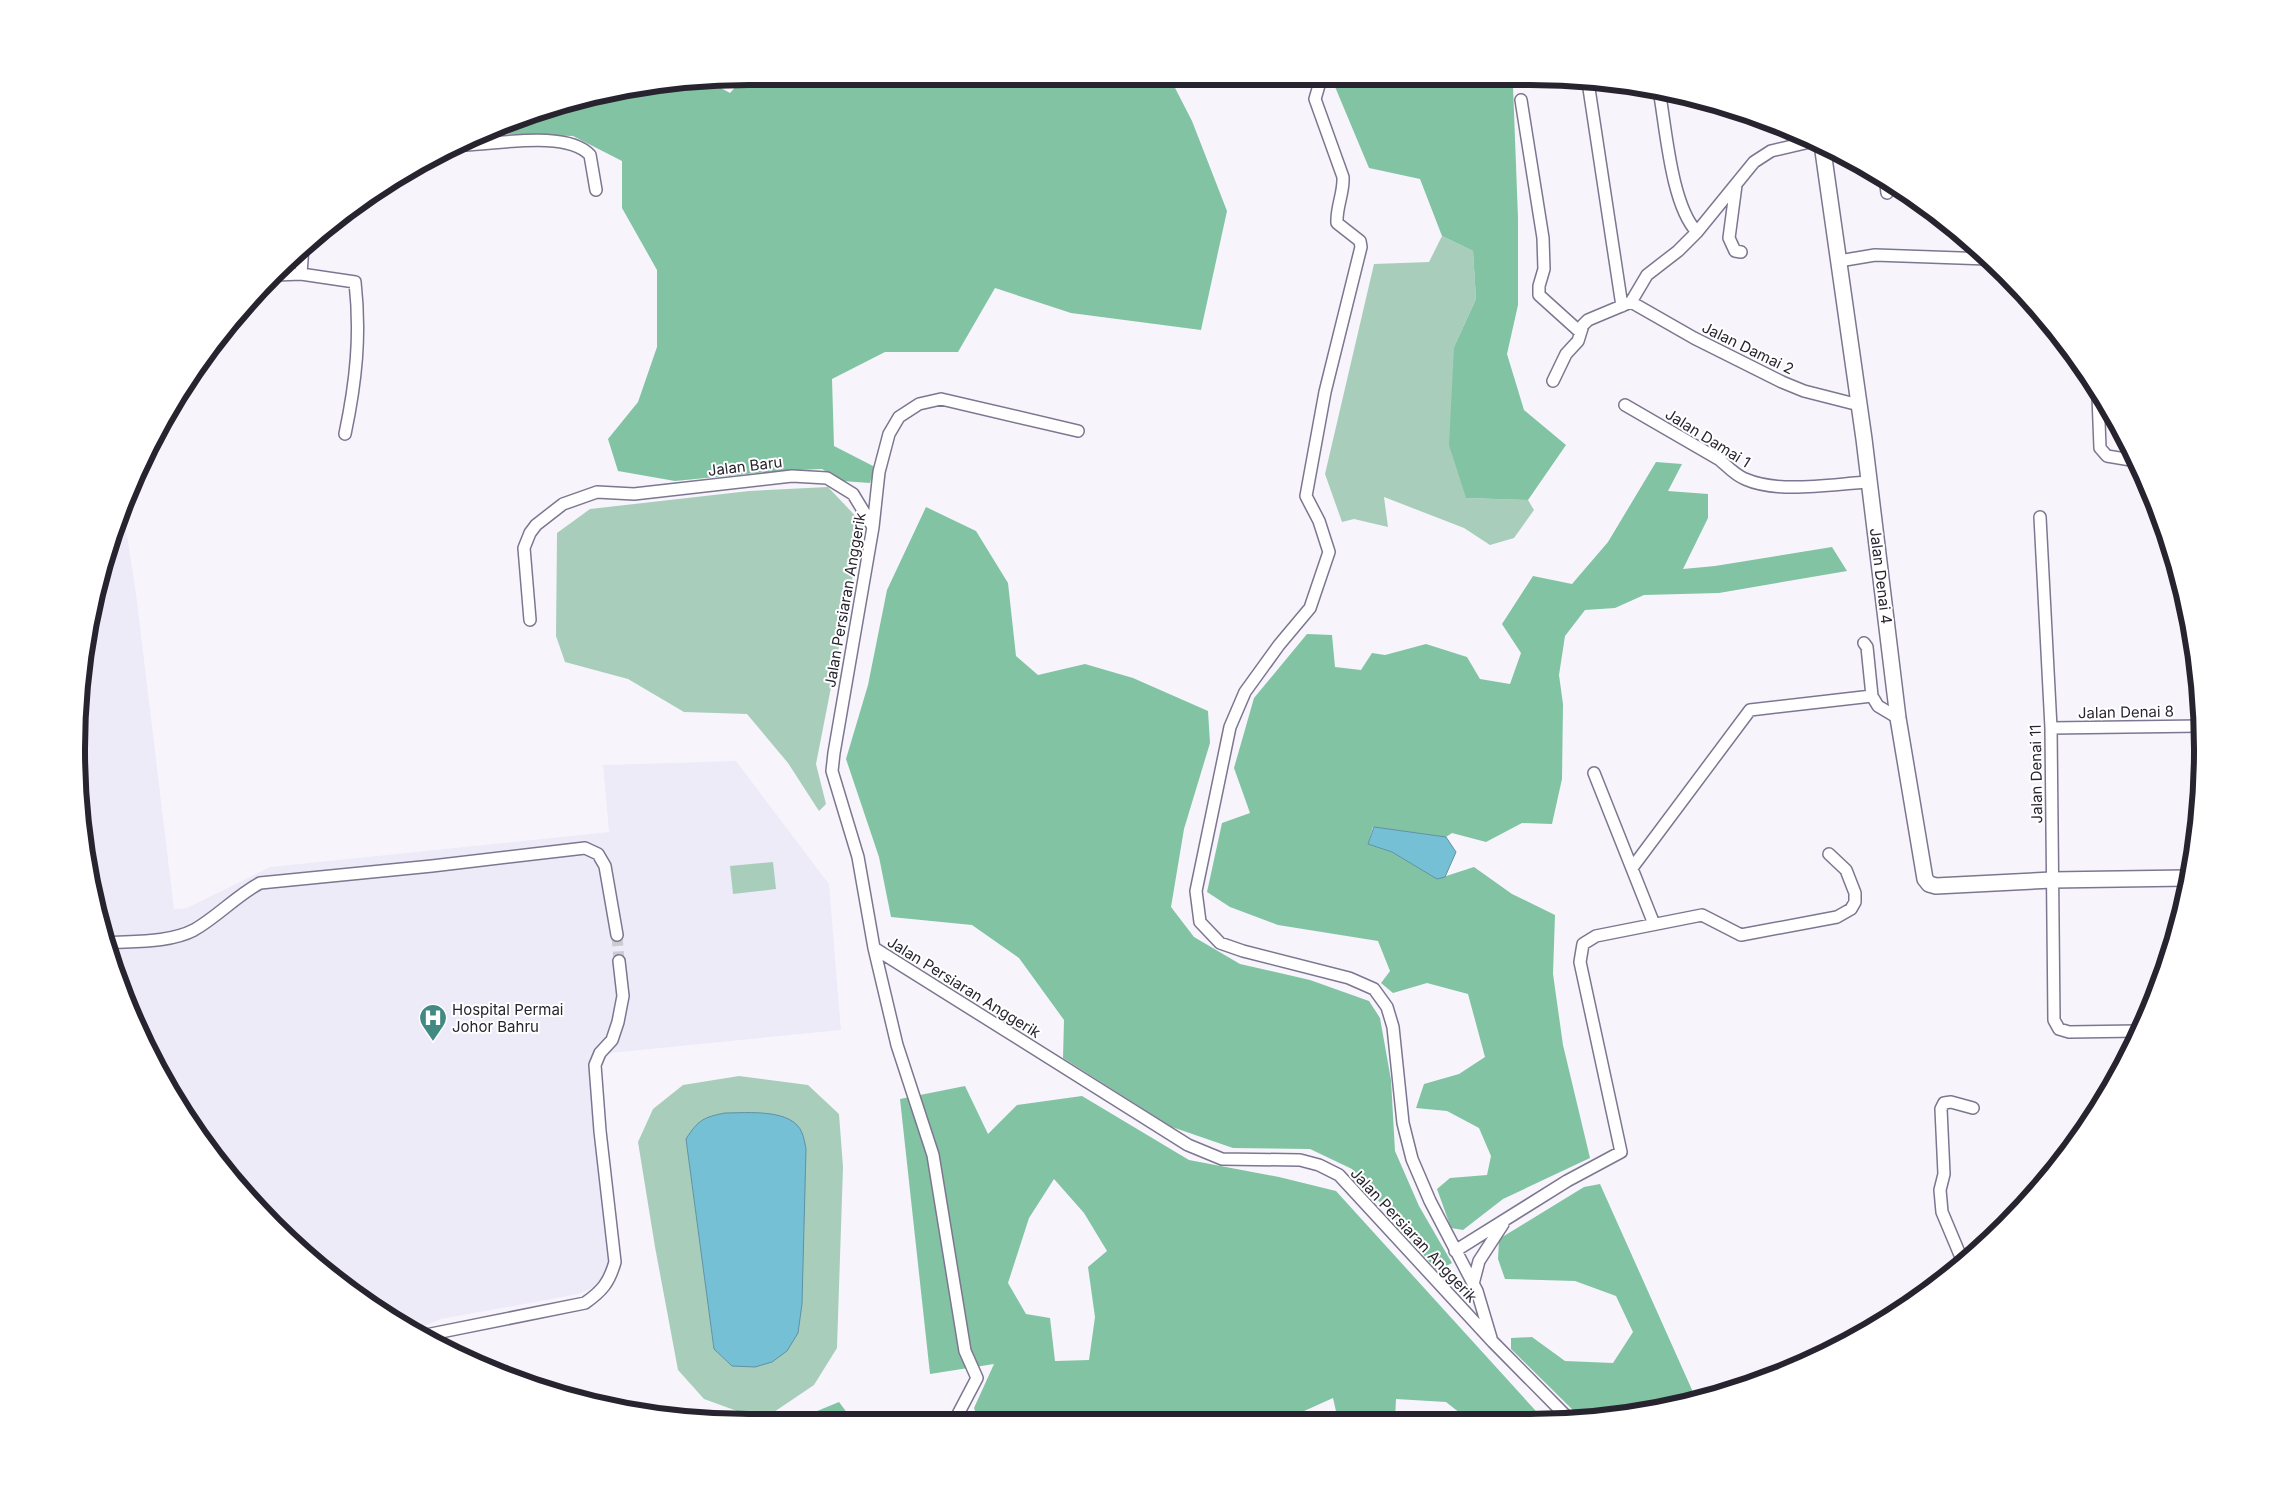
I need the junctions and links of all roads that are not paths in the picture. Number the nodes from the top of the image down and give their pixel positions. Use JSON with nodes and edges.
{"nodes":[{"id":1,"x":1319,"y":85,"type":"edge"},
{"id":2,"x":1589,"y":88,"type":"edge"},
{"id":3,"x":1660,"y":98,"type":"edge"},
{"id":4,"x":1521,"y":100,"type":"dead end"},
{"id":5,"x":477,"y":144,"type":"edge"},
{"id":6,"x":1800,"y":144,"type":"edge"},
{"id":7,"x":1823,"y":154,"type":"edge"},
{"id":8,"x":1736,"y":183,"type":"junction"},
{"id":9,"x":596,"y":190,"type":"dead end"},
{"id":10,"x":1697,"y":232,"type":"junction"},
{"id":11,"x":1741,"y":252,"type":"dead end"},
{"id":12,"x":302,"y":259,"type":"edge"},
{"id":13,"x":1977,"y":259,"type":"edge"},
{"id":14,"x":1839,"y":261,"type":"junction"},
{"id":15,"x":301,"y":274,"type":"junction"},
{"id":16,"x":286,"y":275,"type":"edge"},
{"id":17,"x":1626,"y":304,"type":"junction"},
{"id":18,"x":1580,"y":332,"type":"junction"},
{"id":19,"x":1553,"y":381,"type":"dead end"},
{"id":20,"x":1625,"y":405,"type":"dead end"},
{"id":21,"x":1859,"y":405,"type":"junction"},
{"id":22,"x":2098,"y":406,"type":"edge"},
{"id":23,"x":1078,"y":431,"type":"dead end"},
{"id":24,"x":345,"y":434,"type":"dead end"},
{"id":25,"x":2126,"y":459,"type":"edge"},
{"id":26,"x":1869,"y":482,"type":"junction"},
{"id":27,"x":2040,"y":517,"type":"dead end"},
{"id":28,"x":873,"y":527,"type":"junction"},
{"id":29,"x":530,"y":620,"type":"dead end"},
{"id":30,"x":1864,"y":643,"type":"dead end"},
{"id":31,"x":1872,"y":696,"type":"junction"},
{"id":32,"x":1898,"y":718,"type":"junction"},
{"id":33,"x":2193,"y":726,"type":"edge"},
{"id":34,"x":2051,"y":728,"type":"junction"},
{"id":35,"x":1594,"y":773,"type":"dead end"},
{"id":36,"x":1829,"y":854,"type":"dead end"},
{"id":37,"x":1632,"y":868,"type":"junction"},
{"id":38,"x":2181,"y":878,"type":"edge"},
{"id":39,"x":2052,"y":880,"type":"junction"},
{"id":40,"x":1654,"y":924,"type":"junction"},
{"id":41,"x":617,"y":935,"type":"tunnel mouth"},
{"id":42,"x":114,"y":942,"type":"edge"},
{"id":43,"x":874,"y":948,"type":"junction"},
{"id":44,"x":620,"y":961,"type":"tunnel mouth"},
{"id":45,"x":2130,"y":1031,"type":"edge"},
{"id":46,"x":1973,"y":1108,"type":"dead end"},
{"id":47,"x":1507,"y":1218,"type":"junction"},
{"id":48,"x":1455,"y":1251,"type":"junction"},
{"id":49,"x":1960,"y":1255,"type":"edge"},
{"id":50,"x":1473,"y":1284,"type":"junction"},
{"id":51,"x":434,"y":1333,"type":"edge"},
{"id":52,"x":1492,"y":1342,"type":"junction"},
{"id":53,"x":1563,"y":1413,"type":"edge"},
{"id":54,"x":958,"y":1414,"type":"edge"}],
"edges":[{"from":1,"to":48,"type":"street"},
{"from":2,"to":17,"type":"street"},
{"from":3,"to":10,"type":"street"},
{"from":4,"to":18,"type":"street"},
{"from":5,"to":9,"type":"street"},
{"from":6,"to":8,"type":"street"},
{"from":7,"to":14,"type":"street","name":"Jalan Denai 4"},
{"from":8,"to":10,"type":"street"},
{"from":8,"to":11,"type":"street"},
{"from":10,"to":17,"type":"street"},
{"from":12,"to":15,"type":"street"},
{"from":13,"to":14,"type":"street"},
{"from":14,"to":21,"type":"street","name":"Jalan Denai 4"},
{"from":15,"to":16,"type":"street"},
{"from":15,"to":24,"type":"street"},
{"from":17,"to":18,"type":"street"},
{"from":17,"to":21,"type":"street","name":"Jalan Damai 2"},
{"from":18,"to":19,"type":"street"},
{"from":20,"to":26,"type":"street","name":"Jalan Damai 1"},
{"from":21,"to":26,"type":"street","name":"Jalan Denai 4"},
{"from":22,"to":25,"type":"street"},
{"from":23,"to":28,"type":"street","name":"Jalan Persiaran Anggerik"},
{"from":26,"to":32,"type":"street","name":"Jalan Denai 4"},
{"from":27,"to":34,"type":"street","name":"Jalan Denai 11"},
{"from":28,"to":29,"type":"street","name":"Jalan Baru"},
{"from":28,"to":43,"type":"street","name":"Jalan Persiaran Anggerik"},
{"from":30,"to":31,"type":"street"},
{"from":31,"to":32,"type":"street"},
{"from":31,"to":37,"type":"street"},
{"from":32,"to":39,"type":"street","name":"Jalan Denai 4"},
{"from":33,"to":34,"type":"street","name":"Jalan Denai 8"},
{"from":34,"to":39,"type":"street","name":"Jalan Denai 11"},
{"from":35,"to":37,"type":"street"},
{"from":36,"to":40,"type":"street"},
{"from":37,"to":40,"type":"street"},
{"from":38,"to":39,"type":"street"},
{"from":39,"to":45,"type":"street","name":"Jalan Denai 11"},
{"from":40,"to":47,"type":"street"},
{"from":41,"to":42,"type":"street"},
{"from":43,"to":52,"type":"street","name":"Jalan Persiaran Anggerik"},
{"from":43,"to":54,"type":"street"},
{"from":44,"to":51,"type":"street"},
{"from":46,"to":49,"type":"street"},
{"from":47,"to":48,"type":"street"},
{"from":47,"to":50,"type":"street"},
{"from":48,"to":50,"type":"street"},
{"from":50,"to":52,"type":"street"},
{"from":52,"to":53,"type":"street","name":"Jalan Persiaran Anggerik"}]}
